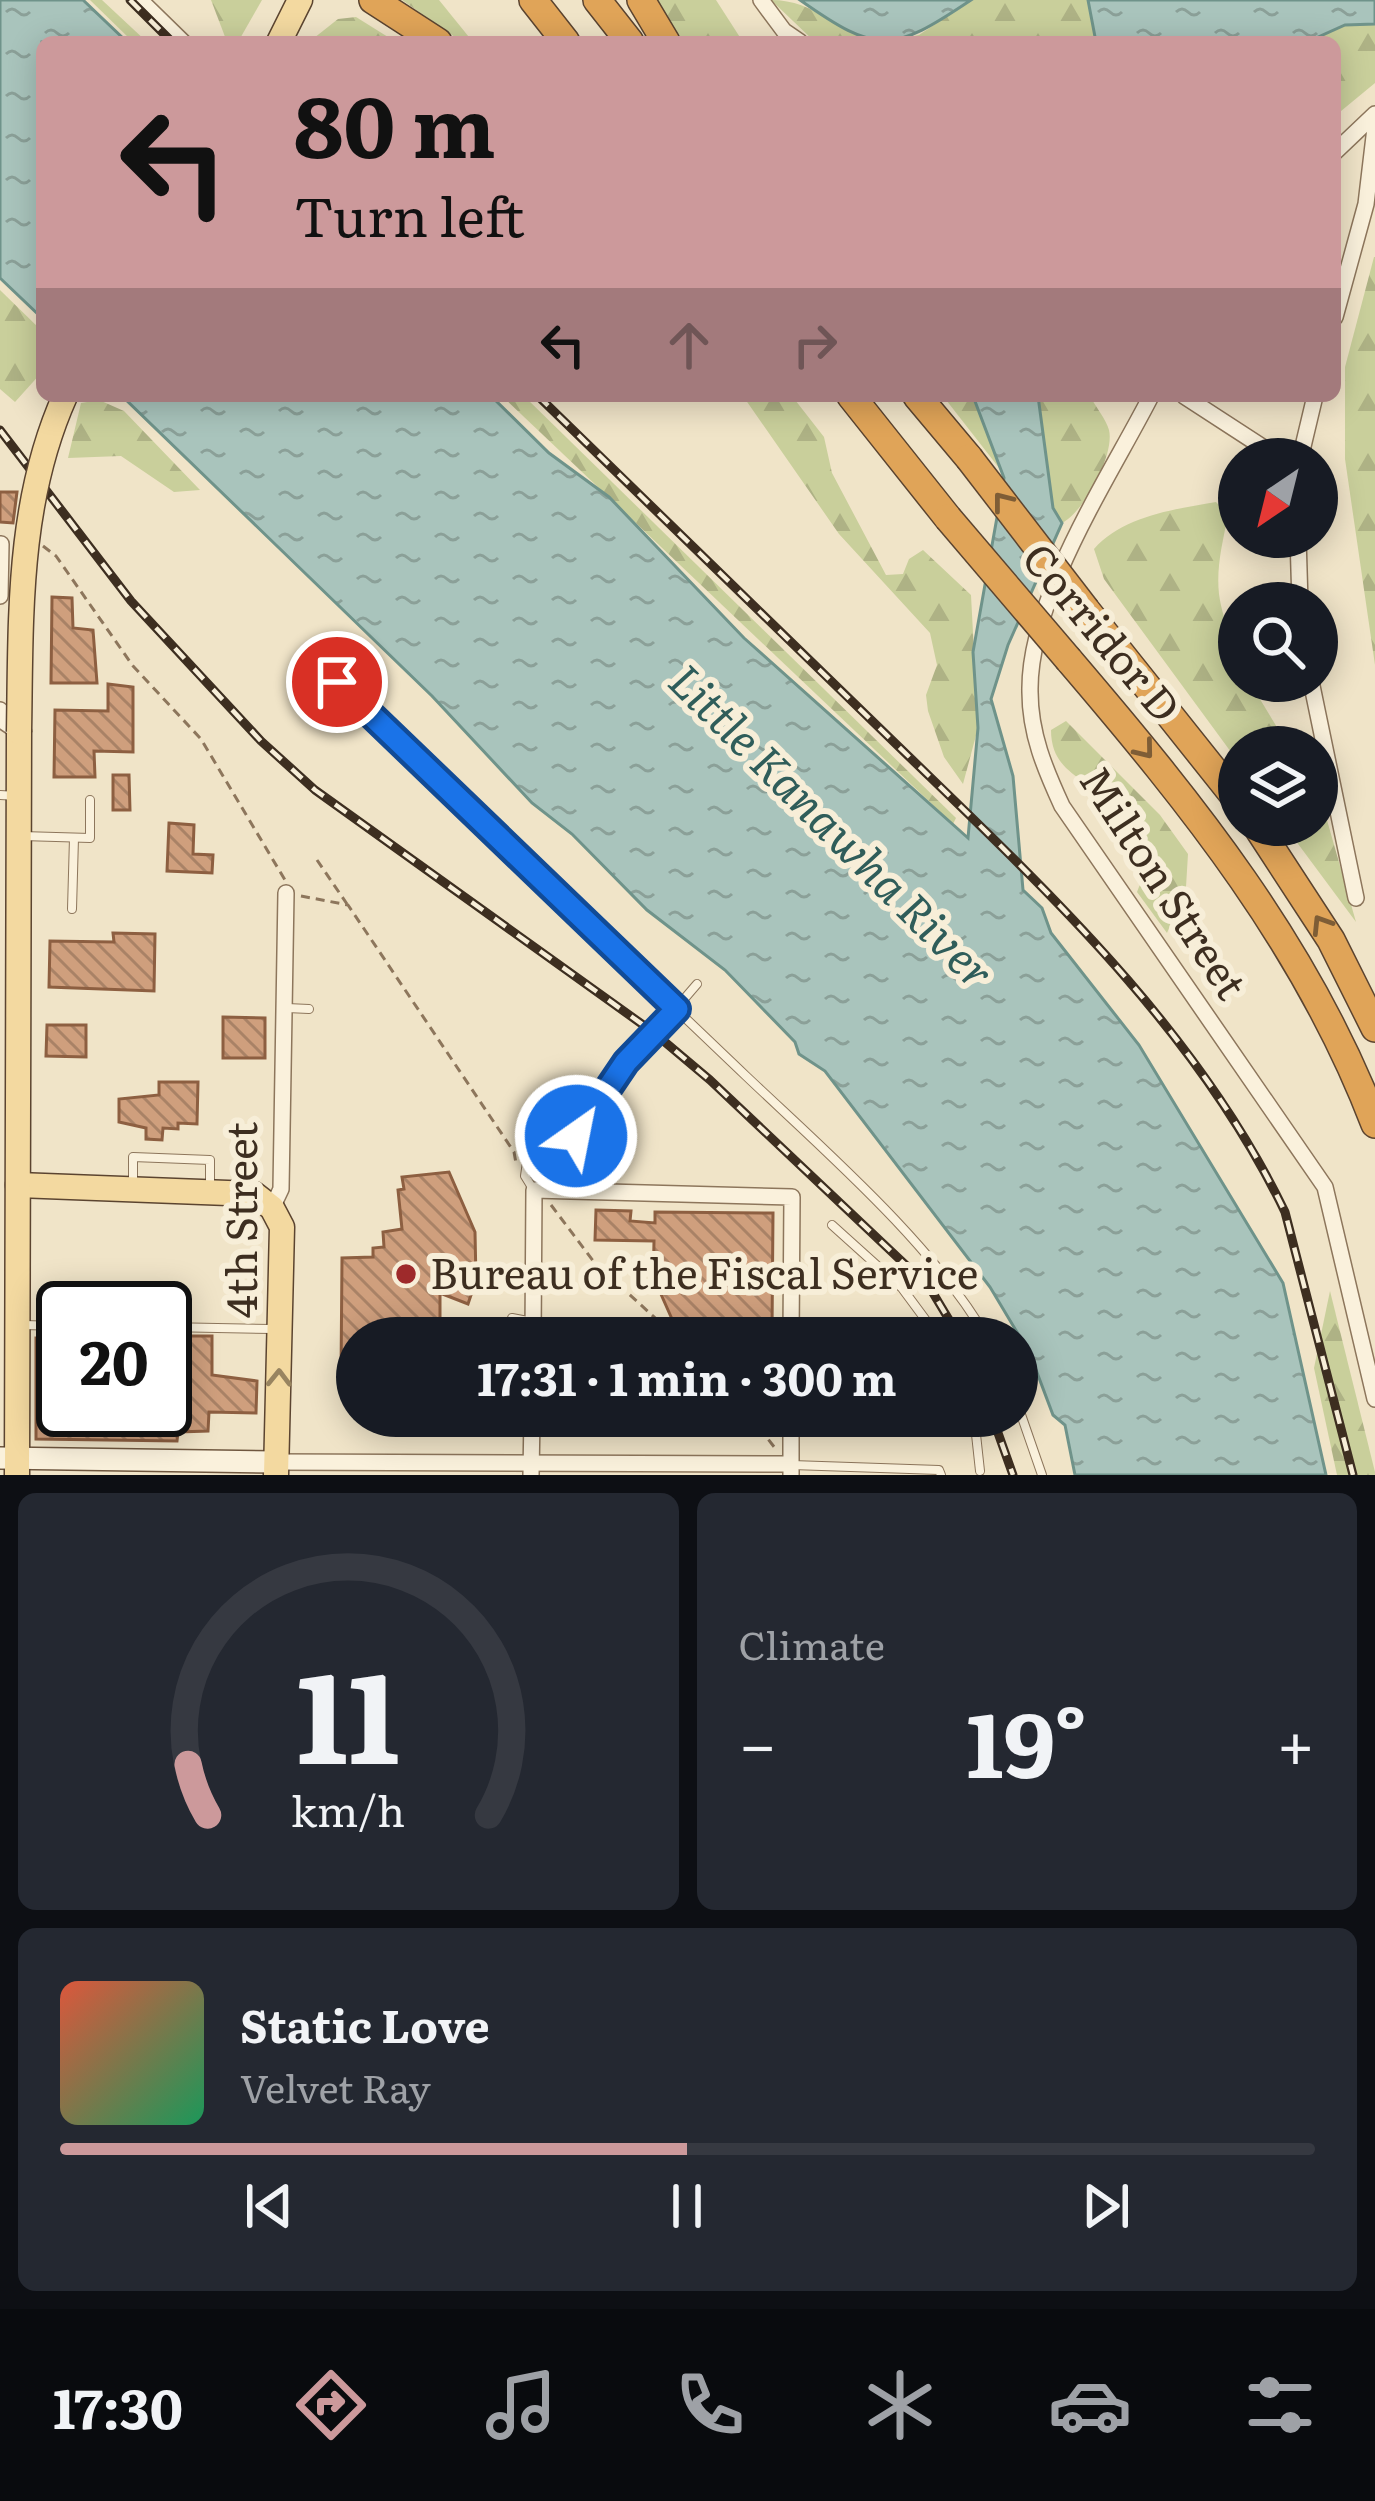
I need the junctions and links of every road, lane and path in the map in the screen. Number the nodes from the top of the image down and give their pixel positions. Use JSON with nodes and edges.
{"nodes":[{"id":1,"x":140,"y":0,"type":"edge"},
{"id":2,"x":299,"y":0,"type":"edge"},
{"id":3,"x":373,"y":0,"type":"edge"},
{"id":4,"x":533,"y":0,"type":"edge"},
{"id":5,"x":597,"y":0,"type":"edge"},
{"id":6,"x":641,"y":0,"type":"edge"},
{"id":7,"x":761,"y":0,"type":"edge"},
{"id":8,"x":177,"y":36,"type":"edge"},
{"id":9,"x":282,"y":36,"type":"edge"},
{"id":10,"x":429,"y":36,"type":"edge"},
{"id":11,"x":561,"y":36,"type":"edge"},
{"id":12,"x":625,"y":36,"type":"edge"},
{"id":13,"x":662,"y":36,"type":"edge"},
{"id":14,"x":791,"y":36,"type":"edge"},
{"id":15,"x":1375,"y":114,"type":"edge"},
{"id":16,"x":1375,"y":128,"type":"edge"},
{"id":17,"x":1341,"y":146,"type":"edge"},
{"id":18,"x":1341,"y":295,"type":"edge"},
{"id":19,"x":62,"y":402,"type":"edge"},
{"id":20,"x":857,"y":402,"type":"edge"},
{"id":21,"x":922,"y":402,"type":"edge"},
{"id":22,"x":1148,"y":402,"type":"edge"},
{"id":23,"x":1193,"y":402,"type":"edge"},
{"id":24,"x":1314,"y":402,"type":"edge"},
{"id":25,"x":1249,"y":438,"type":"edge"},
{"id":26,"x":1305,"y":438,"type":"edge"},
{"id":27,"x":2,"y":544,"type":"edge"},
{"id":28,"x":0,"y":596,"type":"edge"},
{"id":29,"x":337,"y":682,"type":"dead end"},
{"id":30,"x":1316,"y":702,"type":"edge"},
{"id":31,"x":0,"y":710,"type":"edge"},
{"id":32,"x":19,"y":732,"type":"junction"},
{"id":33,"x":1218,"y":776,"type":"edge"},
{"id":34,"x":90,"y":800,"type":"dead end"},
{"id":35,"x":10,"y":813,"type":"edge"},
{"id":36,"x":74,"y":838,"type":"junction"},
{"id":37,"x":1270,"y":846,"type":"edge"},
{"id":38,"x":316,"y":860,"type":"dead end"},
{"id":39,"x":8,"y":868,"type":"edge"},
{"id":40,"x":286,"y":893,"type":"junction"},
{"id":41,"x":1357,"y":898,"type":"dead end"},
{"id":42,"x":348,"y":905,"type":"junction"},
{"id":43,"x":72,"y":909,"type":"dead end"},
{"id":44,"x":8,"y":975,"type":"edge"},
{"id":45,"x":697,"y":983,"type":"dead end"},
{"id":46,"x":282,"y":1008,"type":"junction"},
{"id":47,"x":309,"y":1009,"type":"dead end"},
{"id":48,"x":677,"y":1009,"type":"junction"},
{"id":49,"x":1375,"y":1028,"type":"edge"},
{"id":50,"x":578,"y":1083,"type":"dead end"},
{"id":51,"x":1375,"y":1124,"type":"edge"},
{"id":52,"x":9,"y":1185,"type":"edge"},
{"id":53,"x":549,"y":1191,"type":"junction"},
{"id":54,"x":272,"y":1208,"type":"junction"},
{"id":55,"x":832,"y":1225,"type":"dead end"},
{"id":56,"x":534,"y":1317,"type":"edge"},
{"id":57,"x":654,"y":1317,"type":"edge"},
{"id":58,"x":791,"y":1317,"type":"edge"},
{"id":59,"x":923,"y":1317,"type":"edge"},
{"id":60,"x":973,"y":1317,"type":"edge"},
{"id":61,"x":16,"y":1325,"type":"junction"},
{"id":62,"x":36,"y":1325,"type":"edge"},
{"id":63,"x":192,"y":1327,"type":"edge"},
{"id":64,"x":280,"y":1329,"type":"junction"},
{"id":65,"x":1375,"y":1399,"type":"edge"},
{"id":66,"x":532,"y":1437,"type":"edge"},
{"id":67,"x":766,"y":1437,"type":"edge"},
{"id":68,"x":791,"y":1437,"type":"edge"},
{"id":69,"x":976,"y":1437,"type":"edge"},
{"id":70,"x":1029,"y":1437,"type":"edge"},
{"id":71,"x":11,"y":1464,"type":"edge"},
{"id":72,"x":276,"y":1468,"type":"edge"},
{"id":73,"x":531,"y":1469,"type":"edge"},
{"id":74,"x":791,"y":1470,"type":"edge"},
{"id":75,"x":980,"y":1471,"type":"dead end"},
{"id":76,"x":940,"y":1475,"type":"edge"},
{"id":77,"x":1042,"y":1475,"type":"edge"}],
"edges":[{"from":1,"to":8,"type":"street"},
{"from":2,"to":9,"type":"main road"},
{"from":3,"to":10,"type":"highway"},
{"from":4,"to":11,"type":"highway"},
{"from":5,"to":12,"type":"highway"},
{"from":6,"to":13,"type":"highway"},
{"from":7,"to":14,"type":"street"},
{"from":15,"to":17,"type":"street"},
{"from":16,"to":18,"type":"street"},
{"from":19,"to":32,"type":"main road","bridge":true},
{"from":20,"to":51,"type":"highway","name":"Corridor D","one_way":true,"bridge":true},
{"from":33,"to":21,"type":"highway","name":"Corridor D","one_way":true,"bridge":true},
{"from":22,"to":65,"type":"street","name":"Milton Street"},
{"from":23,"to":25,"type":"street"},
{"from":24,"to":26,"type":"street"},
{"from":27,"to":28,"type":"street"},
{"from":27,"to":40,"type":"path"},
{"from":29,"to":48,"type":"lane"},
{"from":30,"to":41,"type":"street"},
{"from":31,"to":32,"type":"street"},
{"from":32,"to":35,"type":"main road"},
{"from":34,"to":36,"type":"lane"},
{"from":35,"to":36,"type":"lane"},
{"from":35,"to":39,"type":"main road"},
{"from":36,"to":43,"type":"lane"},
{"from":49,"to":37,"type":"highway","one_way":true},
{"from":38,"to":42,"type":"path"},
{"from":39,"to":44,"type":"main road"},
{"from":40,"to":42,"type":"path"},
{"from":40,"to":46,"type":"street","name":"4th Street"},
{"from":42,"to":53,"type":"path"},
{"from":44,"to":52,"type":"main road"},
{"from":45,"to":48,"type":"lane"},
{"from":46,"to":47,"type":"lane"},
{"from":46,"to":54,"type":"street","name":"4th Street"},
{"from":48,"to":53,"type":"lane"},
{"from":48,"to":60,"type":"lane"},
{"from":50,"to":53,"type":"lane"},
{"from":52,"to":54,"type":"main road"},
{"from":52,"to":61,"type":"main road"},
{"from":53,"to":56,"type":"street"},
{"from":53,"to":57,"type":"path"},
{"from":53,"to":58,"type":"street"},
{"from":54,"to":64,"type":"main road","name":"4th Street"},
{"from":55,"to":59,"type":"lane"},
{"from":61,"to":62,"type":"lane"},
{"from":61,"to":71,"type":"main road"},
{"from":63,"to":64,"type":"lane"},
{"from":72,"to":64,"type":"main road","name":"4th Street","one_way":true},
{"from":66,"to":73,"type":"street"},
{"from":67,"to":74,"type":"path"},
{"from":68,"to":74,"type":"street"},
{"from":69,"to":75,"type":"lane"},
{"from":70,"to":77,"type":"lane"},
{"from":71,"to":72,"type":"street"},
{"from":72,"to":73,"type":"street"},
{"from":73,"to":74,"type":"street"},
{"from":74,"to":76,"type":"lane"}]}
